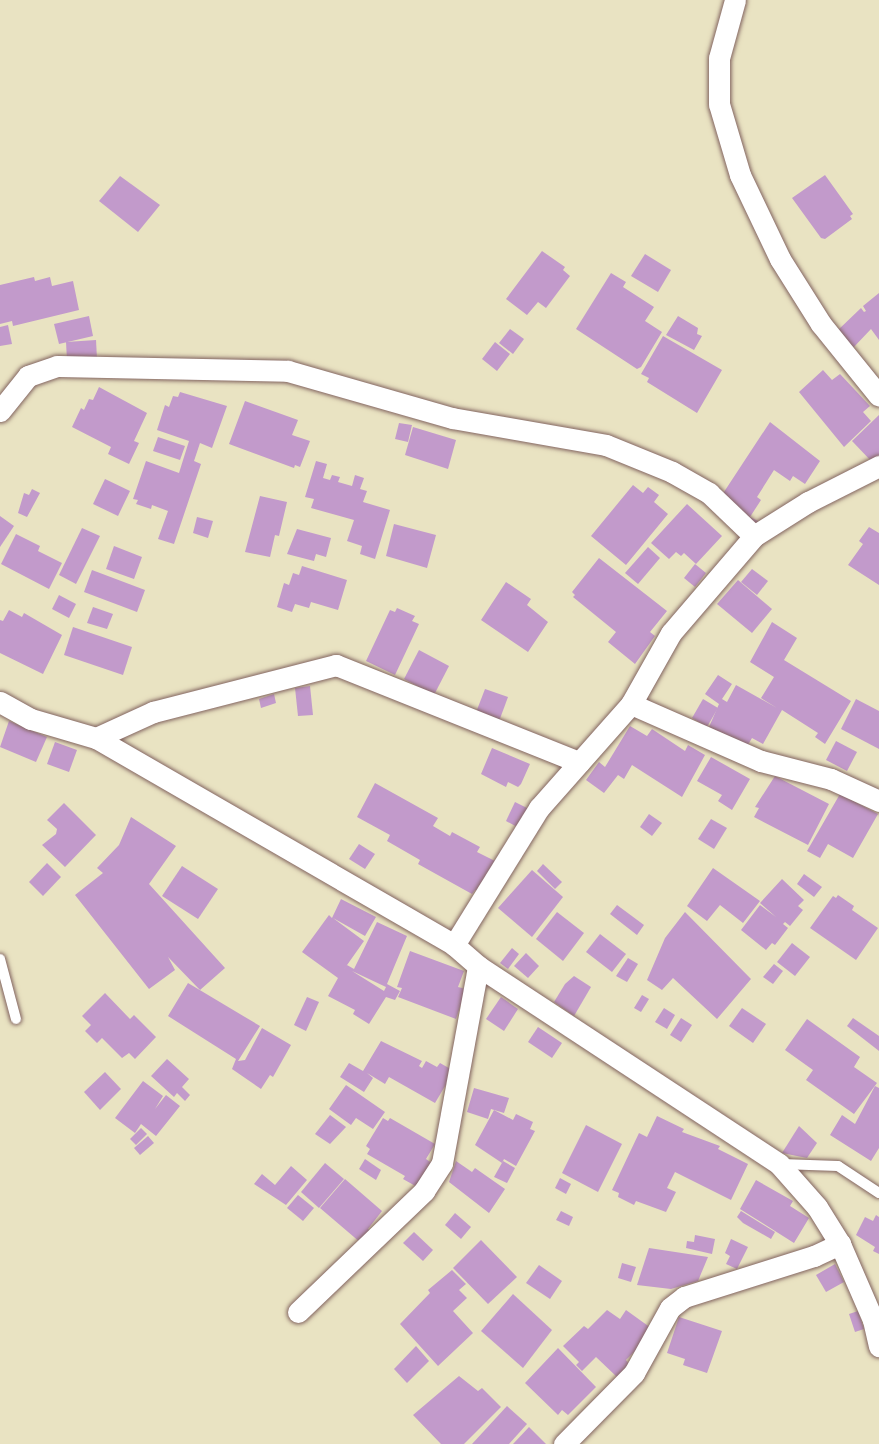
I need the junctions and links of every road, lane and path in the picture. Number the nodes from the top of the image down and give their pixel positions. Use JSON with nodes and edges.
{"nodes":[{"id":1,"x":735,"y":0,"type":"edge"},
{"id":2,"x":879,"y":396,"type":"edge"},
{"id":3,"x":0,"y":411,"type":"edge"},
{"id":4,"x":879,"y":466,"type":"edge"},
{"id":5,"x":754,"y":536,"type":"junction"},
{"id":6,"x":0,"y":702,"type":"edge"},
{"id":7,"x":631,"y":704,"type":"junction"},
{"id":8,"x":96,"y":738,"type":"junction"},
{"id":9,"x":579,"y":761,"type":"junction"},
{"id":10,"x":879,"y":801,"type":"edge"},
{"id":11,"x":454,"y":945,"type":"junction"},
{"id":12,"x":0,"y":959,"type":"edge"},
{"id":13,"x":478,"y":966,"type":"junction"},
{"id":14,"x":16,"y":1019,"type":"dead end"},
{"id":15,"x":779,"y":1164,"type":"junction"},
{"id":16,"x":879,"y":1193,"type":"edge"},
{"id":17,"x":840,"y":1244,"type":"junction"},
{"id":18,"x":298,"y":1312,"type":"dead end"},
{"id":19,"x":876,"y":1322,"type":"edge"},
{"id":20,"x":879,"y":1346,"type":"edge"},
{"id":21,"x":564,"y":1444,"type":"edge"}],
"edges":[{"from":1,"to":2,"type":"street"},
{"from":3,"to":5,"type":"street"},
{"from":4,"to":5,"type":"street"},
{"from":5,"to":7,"type":"street"},
{"from":6,"to":8,"type":"street"},
{"from":7,"to":9,"type":"street"},
{"from":7,"to":10,"type":"street"},
{"from":8,"to":9,"type":"street"},
{"from":8,"to":11,"type":"street"},
{"from":9,"to":11,"type":"street"},
{"from":11,"to":13,"type":"street"},
{"from":12,"to":14,"type":"lane"},
{"from":13,"to":15,"type":"street"},
{"from":13,"to":18,"type":"street"},
{"from":15,"to":16,"type":"lane"},
{"from":15,"to":17,"type":"street"},
{"from":17,"to":19,"type":"street"},
{"from":17,"to":21,"type":"street"},
{"from":19,"to":20,"type":"street"}]}
